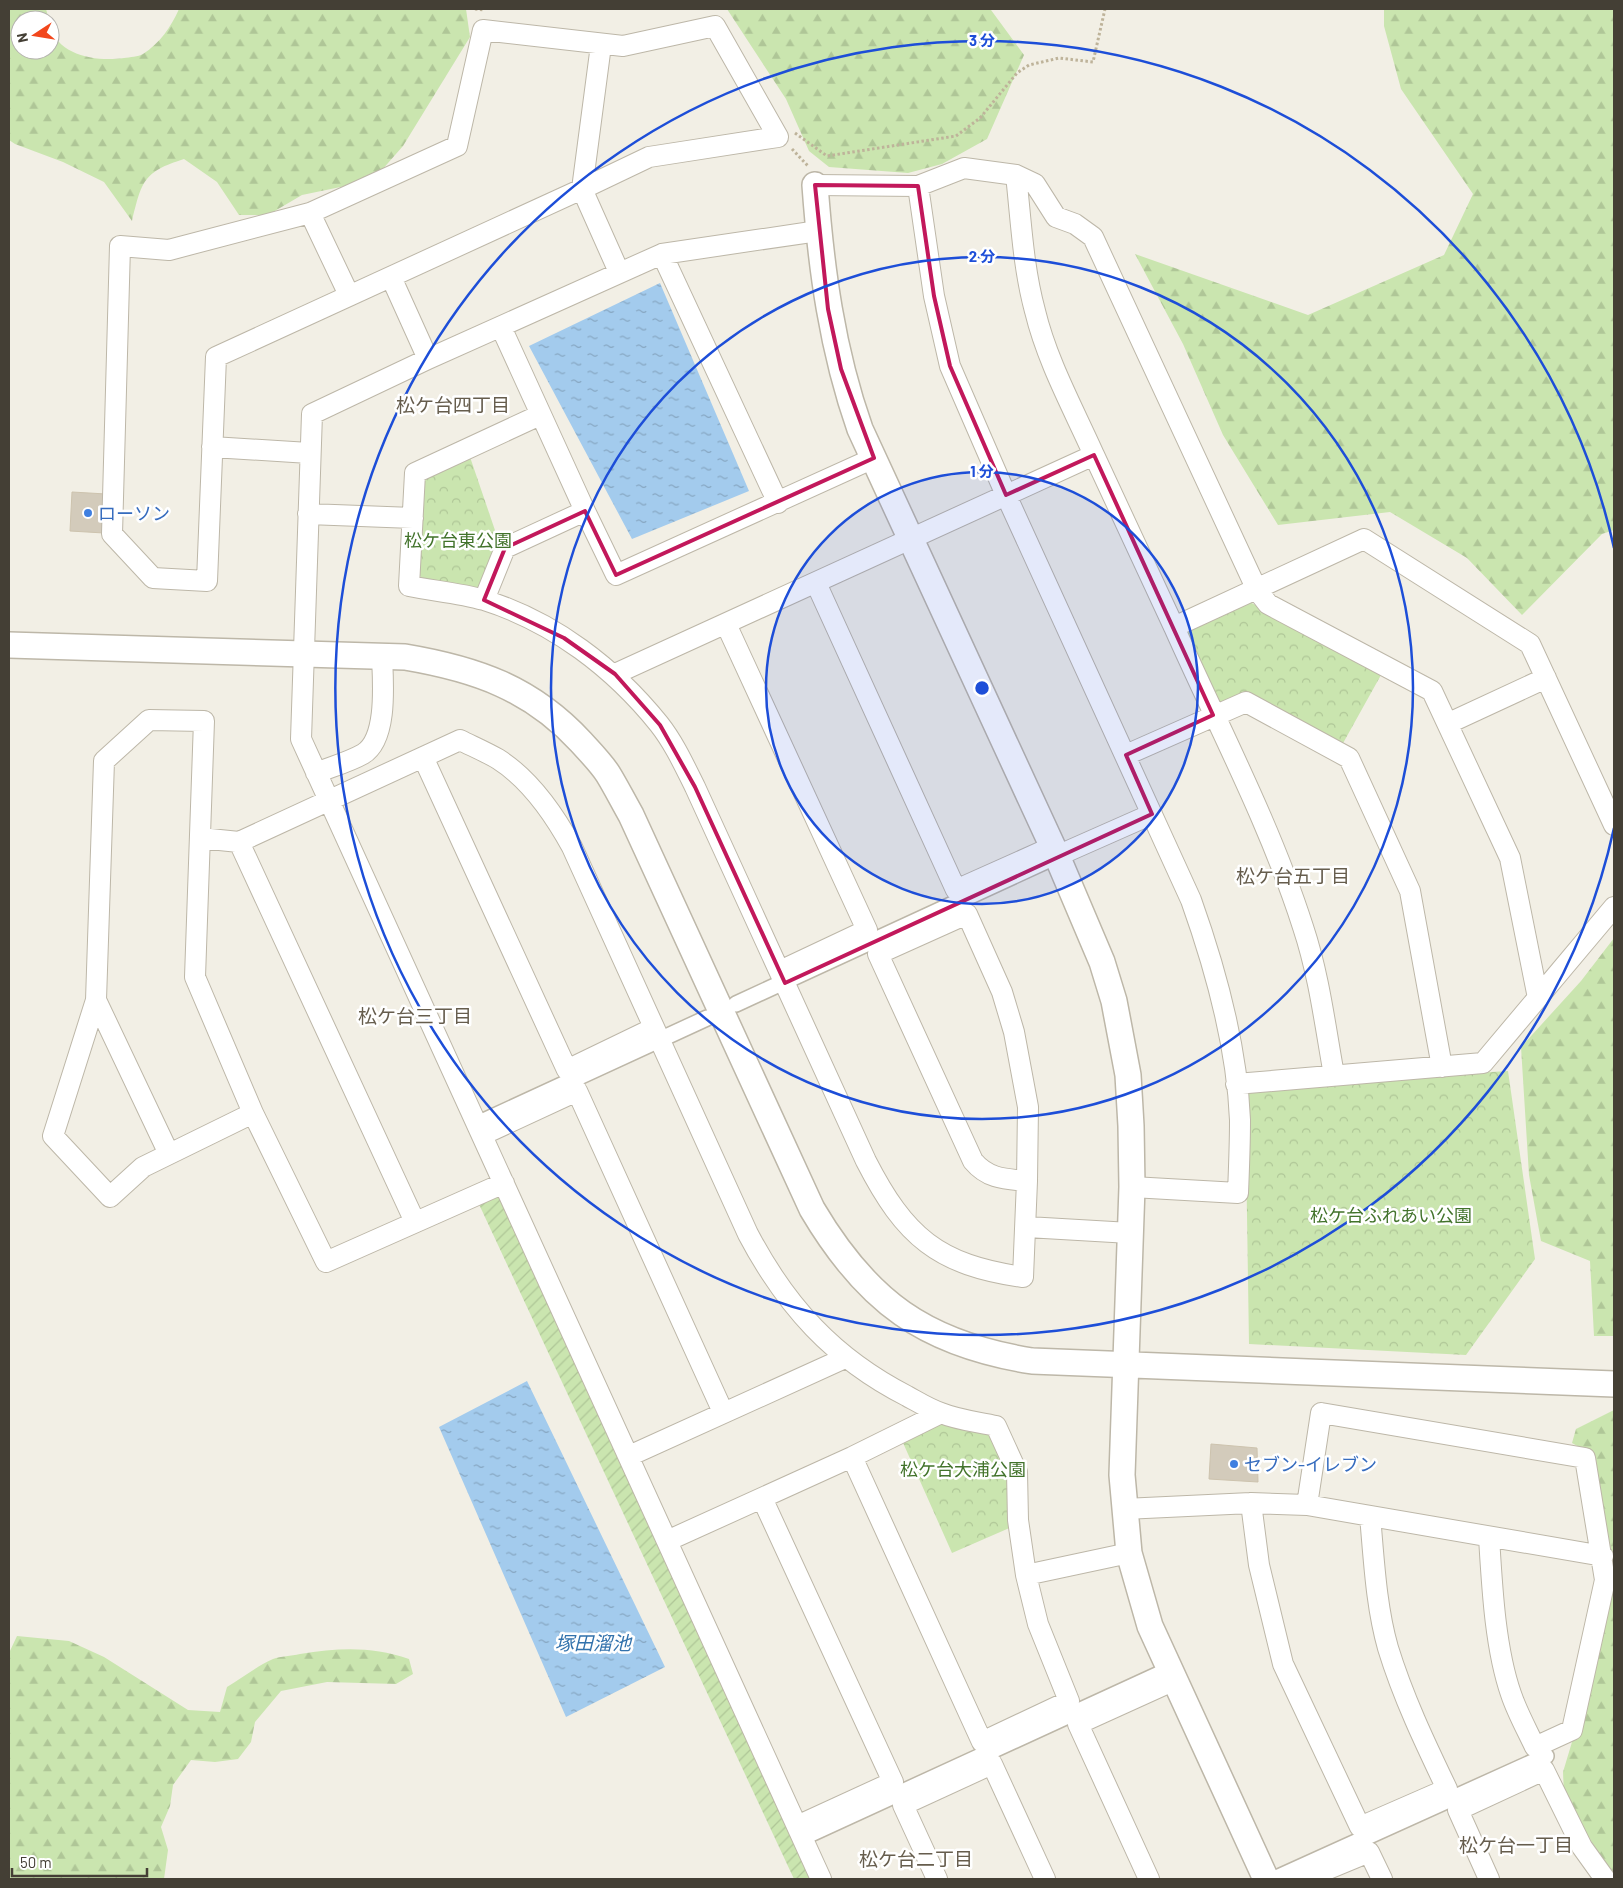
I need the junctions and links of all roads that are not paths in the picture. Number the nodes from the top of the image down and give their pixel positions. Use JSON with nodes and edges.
{"nodes":[{"id":1,"x":601,"y":45,"type":"junction"},
{"id":2,"x":1016,"y":175,"type":"junction"},
{"id":3,"x":815,"y":185,"type":"joint"},
{"id":4,"x":918,"y":186,"type":"junction"},
{"id":5,"x":582,"y":189,"type":"junction"},
{"id":6,"x":310,"y":213,"type":"junction"},
{"id":7,"x":818,"y":231,"type":"junction"},
{"id":8,"x":662,"y":254,"type":"junction"},
{"id":9,"x":619,"y":272,"type":"junction"},
{"id":10,"x":390,"y":277,"type":"junction"},
{"id":11,"x":349,"y":295,"type":"junction"},
{"id":12,"x":501,"y":327,"type":"junction"},
{"id":13,"x":428,"y":359,"type":"junction"},
{"id":14,"x":540,"y":415,"type":"junction"},
{"id":15,"x":212,"y":447,"type":"junction"},
{"id":16,"x":309,"y":453,"type":"junction"},
{"id":17,"x":1094,"y":455,"type":"junction"},
{"id":18,"x":874,"y":458,"type":"junction"},
{"id":19,"x":1006,"y":495,"type":"junction"},
{"id":20,"x":778,"y":503,"type":"junction"},
{"id":21,"x":584,"y":511,"type":"junction"},
{"id":22,"x":308,"y":514,"type":"junction"},
{"id":23,"x":413,"y":518,"type":"junction"},
{"id":24,"x":911,"y":539,"type":"junction"},
{"id":25,"x":816,"y":583,"type":"junction"},
{"id":26,"x":1257,"y":590,"type":"junction"},
{"id":27,"x":484,"y":600,"type":"junction"},
{"id":28,"x":726,"y":624,"type":"junction"},
{"id":29,"x":1174,"y":627,"type":"junction"},
{"id":30,"x":9,"y":645,"type":"edge"},
{"id":31,"x":303,"y":653,"type":"junction"},
{"id":32,"x":382,"y":656,"type":"junction"},
{"id":33,"x":615,"y":674,"type":"junction"},
{"id":34,"x":1546,"y":678,"type":"junction"},
{"id":35,"x":1213,"y":715,"type":"junction"},
{"id":36,"x":1449,"y":724,"type":"junction"},
{"id":37,"x":1126,"y":755,"type":"junction"},
{"id":38,"x":423,"y":757,"type":"junction"},
{"id":39,"x":316,"y":773,"type":"junction"},
{"id":40,"x":329,"y":800,"type":"junction"},
{"id":41,"x":1152,"y":814,"type":"junction"},
{"id":42,"x":1614,"y":826,"type":"edge"},
{"id":43,"x":200,"y":838,"type":"junction"},
{"id":44,"x":239,"y":842,"type":"junction"},
{"id":45,"x":1054,"y":851,"type":"junction"},
{"id":46,"x":1614,"y":907,"type":"edge"},
{"id":47,"x":783,"y":977,"type":"junction"},
{"id":48,"x":1538,"y":998,"type":"junction"},
{"id":49,"x":96,"y":1000,"type":"junction"},
{"id":50,"x":736,"y":1004,"type":"dead end"},
{"id":51,"x":707,"y":1018,"type":"dead end"},
{"id":52,"x":657,"y":1034,"type":"junction"},
{"id":53,"x":1442,"y":1067,"type":"junction"},
{"id":54,"x":1334,"y":1076,"type":"junction"},
{"id":55,"x":1236,"y":1084,"type":"junction"},
{"id":56,"x":253,"y":1113,"type":"junction"},
{"id":57,"x":479,"y":1129,"type":"junction"},
{"id":58,"x":169,"y":1154,"type":"junction"},
{"id":59,"x":1027,"y":1181,"type":"junction"},
{"id":60,"x":504,"y":1183,"type":"junction"},
{"id":61,"x":1132,"y":1187,"type":"junction"},
{"id":62,"x":415,"y":1222,"type":"junction"},
{"id":63,"x":1027,"y":1227,"type":"junction"},
{"id":64,"x":1130,"y":1233,"type":"junction"},
{"id":65,"x":845,"y":1358,"type":"junction"},
{"id":66,"x":1124,"y":1364,"type":"junction"},
{"id":67,"x":1614,"y":1384,"type":"edge"},
{"id":68,"x":723,"y":1412,"type":"junction"},
{"id":69,"x":941,"y":1413,"type":"junction"},
{"id":70,"x":629,"y":1456,"type":"junction"},
{"id":71,"x":852,"y":1457,"type":"junction"},
{"id":72,"x":762,"y":1498,"type":"junction"},
{"id":73,"x":1251,"y":1503,"type":"junction"},
{"id":74,"x":1307,"y":1505,"type":"junction"},
{"id":75,"x":1124,"y":1510,"type":"junction"},
{"id":76,"x":1370,"y":1516,"type":"junction"},
{"id":77,"x":1489,"y":1537,"type":"junction"},
{"id":78,"x":667,"y":1541,"type":"junction"},
{"id":79,"x":1129,"y":1553,"type":"junction"},
{"id":80,"x":1603,"y":1556,"type":"junction"},
{"id":81,"x":1026,"y":1575,"type":"junction"},
{"id":82,"x":1172,"y":1674,"type":"junction"},
{"id":83,"x":1546,"y":1756,"type":"dead end"},
{"id":84,"x":800,"y":1832,"type":"junction"},
{"id":85,"x":822,"y":1879,"type":"edge"},
{"id":86,"x":937,"y":1879,"type":"edge"},
{"id":87,"x":1045,"y":1879,"type":"edge"},
{"id":88,"x":1149,"y":1879,"type":"edge"},
{"id":89,"x":1266,"y":1879,"type":"edge"},
{"id":90,"x":1274,"y":1879,"type":"edge"},
{"id":91,"x":1304,"y":1879,"type":"edge"},
{"id":92,"x":1382,"y":1879,"type":"edge"},
{"id":93,"x":1489,"y":1879,"type":"edge"},
{"id":94,"x":1605,"y":1879,"type":"edge"}],
"edges":[{"from":1,"to":5,"type":"street"},
{"from":1,"to":5,"type":"street"},
{"from":1,"to":6,"type":"street"},
{"from":2,"to":4,"type":"street"},
{"from":2,"to":17,"type":"street"},
{"from":2,"to":26,"type":"street"},
{"from":3,"to":4,"type":"street"},
{"from":3,"to":7,"type":"street"},
{"from":4,"to":19,"type":"street"},
{"from":5,"to":9,"type":"street"},
{"from":5,"to":10,"type":"street"},
{"from":6,"to":11,"type":"street"},
{"from":6,"to":15,"type":"street"},
{"from":7,"to":8,"type":"street"},
{"from":7,"to":18,"type":"street"},
{"from":8,"to":9,"type":"street"},
{"from":8,"to":20,"type":"street"},
{"from":9,"to":12,"type":"street"},
{"from":10,"to":11,"type":"street"},
{"from":10,"to":13,"type":"street"},
{"from":11,"to":15,"type":"street"},
{"from":12,"to":13,"type":"street"},
{"from":12,"to":14,"type":"street"},
{"from":13,"to":16,"type":"street"},
{"from":14,"to":21,"type":"street"},
{"from":14,"to":23,"type":"street"},
{"from":15,"to":16,"type":"street"},
{"from":16,"to":22,"type":"street"},
{"from":17,"to":19,"type":"street"},
{"from":17,"to":29,"type":"street"},
{"from":18,"to":20,"type":"street"},
{"from":18,"to":24,"type":"street"},
{"from":19,"to":24,"type":"street"},
{"from":19,"to":37,"type":"street"},
{"from":20,"to":21,"type":"street"},
{"from":21,"to":27,"type":"street"},
{"from":22,"to":23,"type":"street"},
{"from":22,"to":31,"type":"street"},
{"from":23,"to":27,"type":"street"},
{"from":24,"to":25,"type":"street"},
{"from":24,"to":45,"type":"street"},
{"from":25,"to":28,"type":"street"},
{"from":25,"to":45,"type":"street"},
{"from":26,"to":29,"type":"street"},
{"from":26,"to":34,"type":"street"},
{"from":26,"to":36,"type":"street"},
{"from":27,"to":33,"type":"street"},
{"from":28,"to":33,"type":"street"},
{"from":28,"to":47,"type":"street"},
{"from":29,"to":35,"type":"street"},
{"from":30,"to":31,"type":"street"},
{"from":31,"to":32,"type":"street"},
{"from":31,"to":39,"type":"street"},
{"from":32,"to":39,"type":"street"},
{"from":32,"to":66,"type":"street"},
{"from":33,"to":47,"type":"street"},
{"from":34,"to":36,"type":"street"},
{"from":34,"to":42,"type":"street"},
{"from":35,"to":37,"type":"street"},
{"from":35,"to":53,"type":"street"},
{"from":35,"to":54,"type":"street"},
{"from":36,"to":48,"type":"street"},
{"from":37,"to":41,"type":"street"},
{"from":38,"to":40,"type":"street"},
{"from":38,"to":52,"type":"street"},
{"from":38,"to":52,"type":"street"},
{"from":39,"to":40,"type":"street"},
{"from":40,"to":44,"type":"street"},
{"from":40,"to":57,"type":"street"},
{"from":41,"to":45,"type":"street"},
{"from":41,"to":55,"type":"street"},
{"from":43,"to":44,"type":"street"},
{"from":43,"to":49,"type":"street"},
{"from":43,"to":56,"type":"street"},
{"from":44,"to":62,"type":"street"},
{"from":45,"to":47,"type":"street"},
{"from":45,"to":61,"type":"street"},
{"from":46,"to":48,"type":"street"},
{"from":47,"to":50,"type":"street"},
{"from":47,"to":63,"type":"street"},
{"from":48,"to":53,"type":"street"},
{"from":49,"to":58,"type":"street"},
{"from":49,"to":58,"type":"street"},
{"from":51,"to":52,"type":"street"},
{"from":52,"to":57,"type":"street"},
{"from":52,"to":65,"type":"street"},
{"from":53,"to":54,"type":"street"},
{"from":54,"to":55,"type":"street"},
{"from":55,"to":61,"type":"street"},
{"from":56,"to":58,"type":"street"},
{"from":56,"to":62,"type":"street"},
{"from":57,"to":60,"type":"street"},
{"from":57,"to":68,"type":"street"},
{"from":59,"to":59,"type":"street"},
{"from":59,"to":63,"type":"street"},
{"from":60,"to":62,"type":"street"},
{"from":60,"to":70,"type":"street"},
{"from":61,"to":64,"type":"street"},
{"from":63,"to":64,"type":"street"},
{"from":64,"to":66,"type":"street"},
{"from":65,"to":68,"type":"street"},
{"from":65,"to":69,"type":"street"},
{"from":66,"to":67,"type":"street"},
{"from":66,"to":75,"type":"street"},
{"from":68,"to":70,"type":"street"},
{"from":69,"to":71,"type":"street"},
{"from":69,"to":81,"type":"street"},
{"from":70,"to":78,"type":"street"},
{"from":71,"to":72,"type":"street"},
{"from":71,"to":81,"type":"street"},
{"from":72,"to":78,"type":"street"},
{"from":72,"to":84,"type":"street"},
{"from":73,"to":74,"type":"street"},
{"from":73,"to":75,"type":"street"},
{"from":73,"to":76,"type":"street"},
{"from":74,"to":76,"type":"street"},
{"from":74,"to":80,"type":"street"},
{"from":75,"to":79,"type":"street"},
{"from":76,"to":77,"type":"street"},
{"from":77,"to":80,"type":"street"},
{"from":77,"to":80,"type":"street"},
{"from":78,"to":84,"type":"street"},
{"from":79,"to":81,"type":"street"},
{"from":79,"to":82,"type":"street"},
{"from":82,"to":84,"type":"street"},
{"from":82,"to":88,"type":"street"},
{"from":82,"to":89,"type":"street"},
{"from":83,"to":90,"type":"street"},
{"from":84,"to":85,"type":"street"},
{"from":86,"to":87,"type":"street"},
{"from":91,"to":92,"type":"street"},
{"from":93,"to":94,"type":"street"}]}
